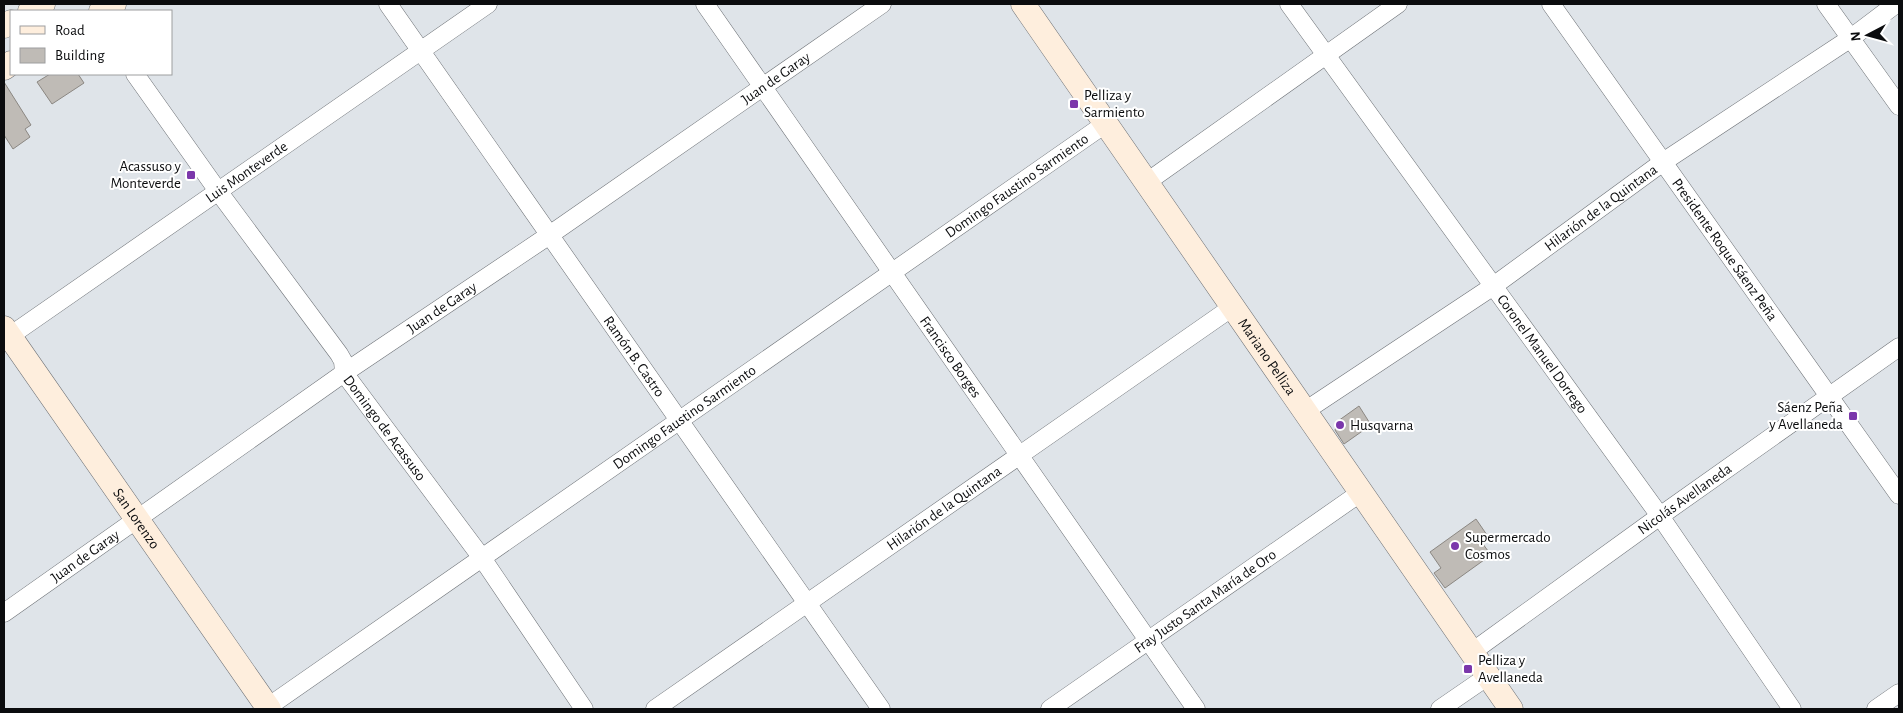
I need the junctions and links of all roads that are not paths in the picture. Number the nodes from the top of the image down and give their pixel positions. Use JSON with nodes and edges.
{"nodes":[{"id":1,"x":43,"y":4,"type":"edge"},
{"id":2,"x":114,"y":4,"type":"edge"},
{"id":3,"x":388,"y":4,"type":"edge"},
{"id":4,"x":488,"y":4,"type":"edge"},
{"id":5,"x":705,"y":4,"type":"edge"},
{"id":6,"x":882,"y":4,"type":"edge"},
{"id":7,"x":1023,"y":4,"type":"edge"},
{"id":8,"x":1289,"y":4,"type":"edge"},
{"id":9,"x":1398,"y":4,"type":"edge"},
{"id":10,"x":1552,"y":4,"type":"edge"},
{"id":11,"x":1826,"y":4,"type":"edge"},
{"id":12,"x":1896,"y":4,"type":"edge"},
{"id":13,"x":32,"y":10,"type":"edge"},
{"id":14,"x":103,"y":10,"type":"edge"},
{"id":15,"x":1851,"y":38,"type":"junction"},
{"id":16,"x":420,"y":51,"type":"junction"},
{"id":17,"x":1325,"y":54,"type":"junction"},
{"id":18,"x":136,"y":75,"type":"edge"},
{"id":19,"x":764,"y":86,"type":"junction"},
{"id":20,"x":1899,"y":106,"type":"edge"},
{"id":21,"x":1105,"y":124,"type":"junction"},
{"id":22,"x":1663,"y":162,"type":"junction"},
{"id":23,"x":1147,"y":182,"type":"junction"},
{"id":24,"x":218,"y":191,"type":"junction"},
{"id":25,"x":550,"y":234,"type":"junction"},
{"id":26,"x":893,"y":272,"type":"junction"},
{"id":27,"x":1492,"y":287,"type":"junction"},
{"id":28,"x":1234,"y":306,"type":"junction"},
{"id":29,"x":6,"y":334,"type":"edge"},
{"id":30,"x":1899,"y":347,"type":"edge"},
{"id":31,"x":344,"y":373,"type":"junction"},
{"id":32,"x":1829,"y":397,"type":"junction"},
{"id":33,"x":1305,"y":411,"type":"junction"},
{"id":34,"x":680,"y":420,"type":"junction"},
{"id":35,"x":1020,"y":455,"type":"junction"},
{"id":36,"x":1360,"y":494,"type":"junction"},
{"id":37,"x":1899,"y":495,"type":"edge"},
{"id":38,"x":1660,"y":516,"type":"junction"},
{"id":39,"x":138,"y":520,"type":"junction"},
{"id":40,"x":482,"y":558,"type":"junction"},
{"id":41,"x":807,"y":604,"type":"junction"},
{"id":42,"x":4,"y":613,"type":"edge"},
{"id":43,"x":1148,"y":641,"type":"junction"},
{"id":44,"x":1472,"y":652,"type":"junction"},
{"id":45,"x":1488,"y":676,"type":"junction"},
{"id":46,"x":1899,"y":693,"type":"edge"},
{"id":47,"x":267,"y":709,"type":"edge"},
{"id":48,"x":584,"y":709,"type":"edge"},
{"id":49,"x":655,"y":709,"type":"edge"},
{"id":50,"x":880,"y":709,"type":"edge"},
{"id":51,"x":1050,"y":709,"type":"edge"},
{"id":52,"x":1196,"y":709,"type":"edge"},
{"id":53,"x":1440,"y":709,"type":"edge"},
{"id":54,"x":1511,"y":709,"type":"edge"},
{"id":55,"x":1792,"y":709,"type":"edge"},
{"id":56,"x":1876,"y":709,"type":"edge"}],
"edges":[{"from":1,"to":13,"type":"street"},
{"from":2,"to":14,"type":"street"},
{"from":3,"to":16,"type":"street","name":"Ramón B. Castro"},
{"from":4,"to":16,"type":"street","name":"Luis Monteverde"},
{"from":5,"to":19,"type":"street","name":"Francisco Borges"},
{"from":6,"to":19,"type":"street","name":"Juan de Garay"},
{"from":7,"to":21,"type":"street","name":"Mariano Pelliza"},
{"from":8,"to":17,"type":"street","name":"Coronel Manuel Dorrego"},
{"from":9,"to":17,"type":"street"},
{"from":10,"to":22,"type":"street","name":"Presidente Roque Sáenz Peña"},
{"from":11,"to":15,"type":"street"},
{"from":12,"to":15,"type":"street","name":"Hilarión de la Quintana"},
{"from":15,"to":20,"type":"street"},
{"from":15,"to":22,"type":"street","name":"Hilarión de la Quintana"},
{"from":16,"to":24,"type":"street","name":"Luis Monteverde"},
{"from":16,"to":25,"type":"street","name":"Ramón B. Castro"},
{"from":17,"to":23,"type":"street"},
{"from":17,"to":27,"type":"street","name":"Coronel Manuel Dorrego"},
{"from":18,"to":24,"type":"street","name":"Domingo de Acassuso"},
{"from":19,"to":25,"type":"street","name":"Juan de Garay"},
{"from":19,"to":26,"type":"street","name":"Francisco Borges"},
{"from":21,"to":23,"type":"street","name":"Mariano Pelliza"},
{"from":21,"to":26,"type":"street","name":"Domingo Faustino Sarmiento"},
{"from":22,"to":27,"type":"street","name":"Hilarión de la Quintana"},
{"from":22,"to":32,"type":"street","name":"Presidente Roque Sáenz Peña"},
{"from":23,"to":28,"type":"street","name":"Mariano Pelliza"},
{"from":24,"to":29,"type":"street","name":"Luis Monteverde"},
{"from":24,"to":31,"type":"street","name":"Domingo de Acassuso"},
{"from":25,"to":31,"type":"street","name":"Juan de Garay"},
{"from":25,"to":34,"type":"street","name":"Ramón B. Castro"},
{"from":26,"to":34,"type":"street","name":"Domingo Faustino Sarmiento"},
{"from":26,"to":35,"type":"street","name":"Francisco Borges"},
{"from":27,"to":33,"type":"street","name":"Hilarión de la Quintana"},
{"from":27,"to":38,"type":"street","name":"Coronel Manuel Dorrego"},
{"from":28,"to":33,"type":"street","name":"Mariano Pelliza"},
{"from":28,"to":35,"type":"street","name":"Hilarión de la Quintana"},
{"from":29,"to":39,"type":"street","name":"San Lorenzo"},
{"from":30,"to":32,"type":"street","name":"Nicolás Avellaneda"},
{"from":31,"to":39,"type":"street","name":"Juan de Garay"},
{"from":31,"to":40,"type":"street","name":"Domingo de Acassuso"},
{"from":32,"to":37,"type":"street","name":"Presidente Roque Sáenz Peña"},
{"from":32,"to":38,"type":"street","name":"Nicolás Avellaneda"},
{"from":33,"to":36,"type":"street","name":"Mariano Pelliza"},
{"from":34,"to":40,"type":"street","name":"Domingo Faustino Sarmiento"},
{"from":34,"to":41,"type":"street","name":"Ramón B. Castro"},
{"from":35,"to":41,"type":"street","name":"Hilarión de la Quintana"},
{"from":35,"to":43,"type":"street","name":"Francisco Borges"},
{"from":36,"to":43,"type":"street","name":"Fray Justo Santa María de Oro"},
{"from":36,"to":44,"type":"street","name":"Mariano Pelliza"},
{"from":38,"to":44,"type":"street","name":"Nicolás Avellaneda"},
{"from":38,"to":55,"type":"street","name":"Coronel Manuel Dorrego"},
{"from":39,"to":42,"type":"street","name":"Juan de Garay"},
{"from":39,"to":47,"type":"street","name":"San Lorenzo"},
{"from":40,"to":47,"type":"street","name":"Domingo Faustino Sarmiento"},
{"from":40,"to":48,"type":"street","name":"Domingo de Acassuso"},
{"from":41,"to":49,"type":"street","name":"Hilarión de la Quintana"},
{"from":41,"to":50,"type":"street","name":"Ramón B. Castro"},
{"from":43,"to":51,"type":"street","name":"Fray Justo Santa María de Oro"},
{"from":43,"to":52,"type":"street","name":"Francisco Borges"},
{"from":44,"to":45,"type":"street","name":"Mariano Pelliza"},
{"from":45,"to":53,"type":"street"},
{"from":45,"to":54,"type":"street","name":"Mariano Pelliza"},
{"from":46,"to":56,"type":"street"}]}
